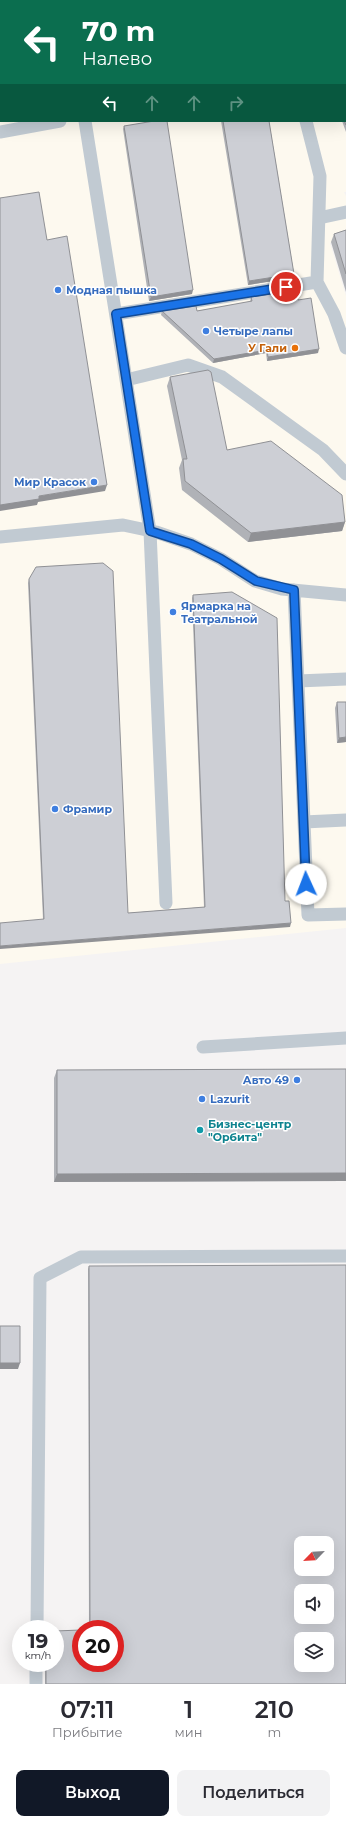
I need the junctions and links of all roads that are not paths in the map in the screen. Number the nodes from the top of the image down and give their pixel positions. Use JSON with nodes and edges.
{"nodes":[{"id":1,"x":55,"y":122,"type":"edge"},
{"id":2,"x":85,"y":122,"type":"edge"},
{"id":3,"x":306,"y":122,"type":"edge"},
{"id":4,"x":0,"y":132,"type":"edge"},
{"id":5,"x":346,"y":212,"type":"edge"},
{"id":6,"x":319,"y":218,"type":"junction"},
{"id":7,"x":317,"y":282,"type":"junction"},
{"id":8,"x":116,"y":314,"type":"junction"},
{"id":9,"x":346,"y":348,"type":"edge"},
{"id":10,"x":126,"y":380,"type":"junction"},
{"id":11,"x":346,"y":474,"type":"edge"},
{"id":12,"x":150,"y":531,"type":"junction"},
{"id":13,"x":0,"y":537,"type":"edge"},
{"id":14,"x":294,"y":590,"type":"junction"},
{"id":15,"x":346,"y":595,"type":"edge"},
{"id":16,"x":346,"y":679,"type":"edge"},
{"id":17,"x":298,"y":681,"type":"junction"},
{"id":18,"x":346,"y":820,"type":"edge"},
{"id":19,"x":304,"y":822,"type":"junction"},
{"id":20,"x":166,"y":904,"type":"dead end"},
{"id":21,"x":346,"y":914,"type":"edge"},
{"id":22,"x":346,"y":1038,"type":"edge"},
{"id":23,"x":203,"y":1047,"type":"dead end"},
{"id":24,"x":346,"y":1256,"type":"edge"},
{"id":25,"x":37,"y":1620,"type":"edge"},
{"id":26,"x":36,"y":1672,"type":"edge"},
{"id":27,"x":36,"y":1684,"type":"edge"}],
"edges":[{"from":1,"to":4,"type":"lane"},
{"from":2,"to":8,"type":"lane"},
{"from":3,"to":6,"type":"lane"},
{"from":5,"to":6,"type":"lane"},
{"from":6,"to":7,"type":"lane"},
{"from":7,"to":8,"type":"lane"},
{"from":7,"to":9,"type":"lane"},
{"from":8,"to":10,"type":"lane"},
{"from":10,"to":11,"type":"lane"},
{"from":10,"to":12,"type":"lane"},
{"from":12,"to":13,"type":"lane"},
{"from":12,"to":14,"type":"lane"},
{"from":12,"to":20,"type":"lane"},
{"from":14,"to":15,"type":"lane"},
{"from":14,"to":17,"type":"lane"},
{"from":16,"to":17,"type":"lane"},
{"from":17,"to":19,"type":"lane"},
{"from":18,"to":19,"type":"lane"},
{"from":19,"to":21,"type":"lane"},
{"from":22,"to":23,"type":"lane"},
{"from":24,"to":25,"type":"lane"},
{"from":26,"to":27,"type":"lane"}]}
